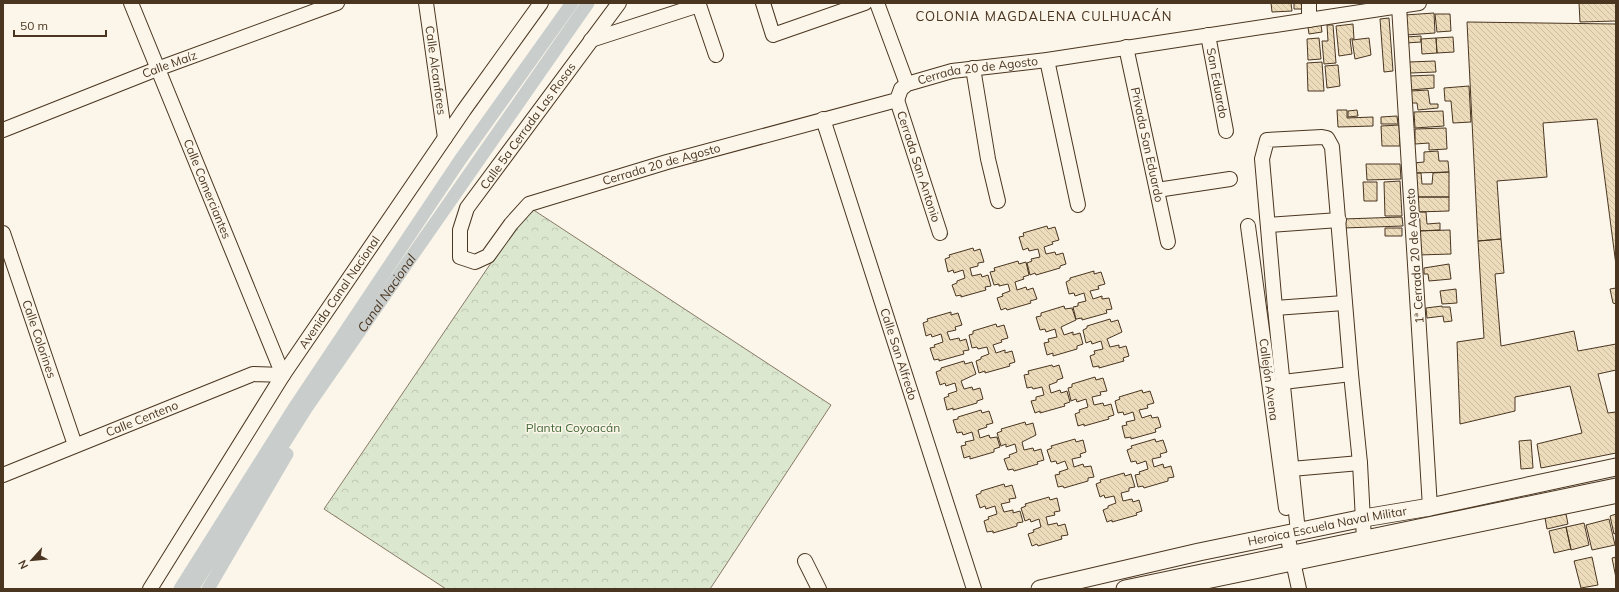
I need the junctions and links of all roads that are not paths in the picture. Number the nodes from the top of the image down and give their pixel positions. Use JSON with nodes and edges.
{"nodes":[{"id":1,"x":131,"y":3,"type":"edge"},
{"id":2,"x":337,"y":3,"type":"edge"},
{"id":3,"x":426,"y":3,"type":"edge"},
{"id":4,"x":540,"y":3,"type":"edge"},
{"id":5,"x":619,"y":3,"type":"edge"},
{"id":6,"x":763,"y":3,"type":"edge"},
{"id":7,"x":865,"y":3,"type":"edge"},
{"id":8,"x":877,"y":3,"type":"edge"},
{"id":9,"x":1309,"y":3,"type":"edge"},
{"id":10,"x":1419,"y":3,"type":"edge"},
{"id":11,"x":703,"y":4,"type":"edge"},
{"id":12,"x":1399,"y":6,"type":"junction"},
{"id":13,"x":1309,"y":20,"type":"junction"},
{"id":14,"x":1208,"y":35,"type":"junction"},
{"id":15,"x":591,"y":40,"type":"junction"},
{"id":16,"x":1126,"y":47,"type":"junction"},
{"id":17,"x":716,"y":55,"type":"dead end"},
{"id":18,"x":1047,"y":60,"type":"junction"},
{"id":19,"x":973,"y":68,"type":"junction"},
{"id":20,"x":157,"y":69,"type":"junction"},
{"id":21,"x":907,"y":84,"type":"junction"},
{"id":22,"x":897,"y":100,"type":"junction"},
{"id":23,"x":823,"y":119,"type":"junction"},
{"id":24,"x":3,"y":130,"type":"edge"},
{"id":25,"x":1226,"y":131,"type":"dead end"},
{"id":26,"x":445,"y":138,"type":"junction"},
{"id":27,"x":1230,"y":179,"type":"dead end"},
{"id":28,"x":1157,"y":190,"type":"junction"},
{"id":29,"x":998,"y":201,"type":"dead end"},
{"id":30,"x":1078,"y":205,"type":"dead end"},
{"id":31,"x":1339,"y":220,"type":"junction"},
{"id":32,"x":1248,"y":226,"type":"dead end"},
{"id":33,"x":1268,"y":226,"type":"junction"},
{"id":34,"x":940,"y":233,"type":"dead end"},
{"id":35,"x":3,"y":234,"type":"edge"},
{"id":36,"x":1168,"y":242,"type":"dead end"},
{"id":37,"x":460,"y":257,"type":"joint"},
{"id":38,"x":1344,"y":303,"type":"junction"},
{"id":39,"x":1275,"y":308,"type":"junction"},
{"id":40,"x":1351,"y":374,"type":"junction"},
{"id":41,"x":283,"y":376,"type":"junction"},
{"id":42,"x":1283,"y":382,"type":"junction"},
{"id":43,"x":75,"y":445,"type":"junction"},
{"id":44,"x":1360,"y":463,"type":"junction"},
{"id":45,"x":1616,"y":467,"type":"edge"},
{"id":46,"x":1291,"y":469,"type":"junction"},
{"id":47,"x":3,"y":475,"type":"edge"},
{"id":48,"x":1616,"y":487,"type":"edge"},
{"id":49,"x":1616,"y":496,"type":"edge"},
{"id":50,"x":1430,"y":507,"type":"junction"},
{"id":51,"x":1364,"y":518,"type":"junction"},
{"id":52,"x":1292,"y":533,"type":"junction"},
{"id":53,"x":1364,"y":540,"type":"junction"},
{"id":54,"x":1293,"y":559,"type":"junction"},
{"id":55,"x":805,"y":561,"type":"dead end"},
{"id":56,"x":150,"y":589,"type":"edge"},
{"id":57,"x":819,"y":589,"type":"edge"},
{"id":58,"x":974,"y":589,"type":"edge"},
{"id":59,"x":1040,"y":589,"type":"edge"},
{"id":60,"x":1125,"y":589,"type":"edge"},
{"id":61,"x":1170,"y":589,"type":"edge"},
{"id":62,"x":1299,"y":589,"type":"edge"}],
"edges":[{"from":1,"to":20,"type":"street","name":"Calle Comerciantes"},
{"from":2,"to":20,"type":"street","name":"Calle Maíz"},
{"from":3,"to":26,"type":"street","name":"Calle Alcanfores"},
{"from":4,"to":26,"type":"street","name":"Avenida Canal Nacional"},
{"from":5,"to":15,"type":"street","name":"Calle 5a Cerrada Las Rosas"},
{"from":6,"to":7,"type":"street"},
{"from":8,"to":21,"type":"street"},
{"from":9,"to":13,"type":"street"},
{"from":10,"to":12,"type":"street","name":"Cerrada 20 de Agosto"},
{"from":11,"to":15,"type":"street"},
{"from":11,"to":17,"type":"street"},
{"from":12,"to":13,"type":"street","name":"Cerrada 20 de Agosto"},
{"from":12,"to":50,"type":"street","name":"1ª Cerrada 20 de Agosto"},
{"from":13,"to":14,"type":"street","name":"Cerrada 20 de Agosto"},
{"from":14,"to":16,"type":"street","name":"Cerrada 20 de Agosto"},
{"from":14,"to":25,"type":"street","name":"San Eduardo"},
{"from":15,"to":37,"type":"street","name":"Calle 5a Cerrada Las Rosas"},
{"from":16,"to":18,"type":"street","name":"Cerrada 20 de Agosto"},
{"from":16,"to":28,"type":"street","name":"Privada San Eduardo"},
{"from":18,"to":19,"type":"street","name":"Cerrada 20 de Agosto"},
{"from":18,"to":30,"type":"street"},
{"from":19,"to":21,"type":"street","name":"Cerrada 20 de Agosto"},
{"from":19,"to":29,"type":"street"},
{"from":20,"to":24,"type":"street","name":"Calle Maíz"},
{"from":20,"to":41,"type":"street","name":"Calle Comerciantes"},
{"from":21,"to":22,"type":"street","name":"Cerrada 20 de Agosto"},
{"from":22,"to":23,"type":"street","name":"Cerrada 20 de Agosto"},
{"from":22,"to":34,"type":"street","name":"Cerrada San Antonio"},
{"from":23,"to":37,"type":"street","name":"Cerrada 20 de Agosto"},
{"from":23,"to":58,"type":"street","name":"Calle San Alfredo"},
{"from":26,"to":41,"type":"street","name":"Avenida Canal Nacional"},
{"from":27,"to":28,"type":"street"},
{"from":28,"to":36,"type":"street","name":"Privada San Eduardo"},
{"from":31,"to":33,"type":"street"},
{"from":31,"to":33,"type":"street"},
{"from":31,"to":38,"type":"street"},
{"from":32,"to":52,"type":"street","name":"Callejón Avena"},
{"from":33,"to":39,"type":"street"},
{"from":35,"to":43,"type":"street","name":"Calle Colorines"},
{"from":38,"to":39,"type":"street"},
{"from":38,"to":40,"type":"street"},
{"from":39,"to":42,"type":"street"},
{"from":40,"to":42,"type":"street"},
{"from":40,"to":44,"type":"street"},
{"from":41,"to":43,"type":"street","name":"Calle Centeno"},
{"from":41,"to":56,"type":"street","name":"Avenida Canal Nacional"},
{"from":42,"to":46,"type":"street"},
{"from":43,"to":47,"type":"street","name":"Calle Centeno"},
{"from":44,"to":46,"type":"street"},
{"from":44,"to":51,"type":"street"},
{"from":45,"to":50,"type":"main road","name":"Heroica Escuela Naval Militar"},
{"from":46,"to":52,"type":"street"},
{"from":48,"to":53,"type":"main road","name":"Heroica Escuela Naval Militar"},
{"from":49,"to":54,"type":"street","name":"Heroica Escuela Naval Militar"},
{"from":50,"to":51,"type":"main road","name":"Heroica Escuela Naval Militar"},
{"from":51,"to":52,"type":"main road","name":"Heroica Escuela Naval Militar"},
{"from":51,"to":53,"type":"street"},
{"from":52,"to":54,"type":"street"},
{"from":52,"to":59,"type":"main road","name":"Heroica Escuela Naval Militar"},
{"from":53,"to":54,"type":"main road","name":"Heroica Escuela Naval Militar"},
{"from":54,"to":60,"type":"main road","name":"Heroica Escuela Naval Militar"},
{"from":54,"to":61,"type":"street","name":"Heroica Escuela Naval Militar"},
{"from":54,"to":62,"type":"street"},
{"from":55,"to":57,"type":"street"}]}
